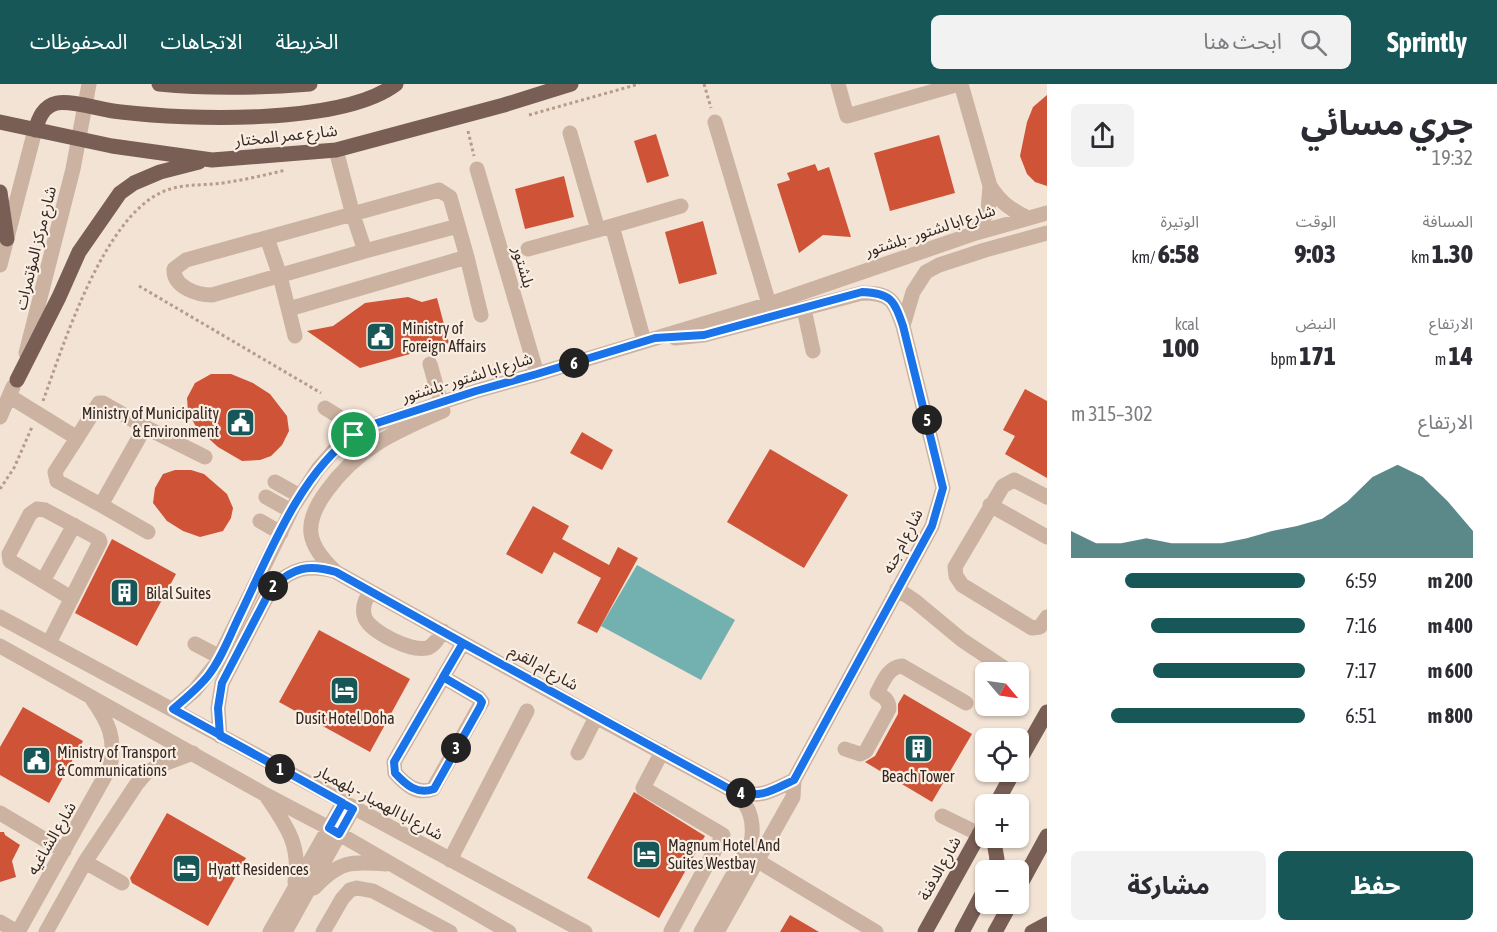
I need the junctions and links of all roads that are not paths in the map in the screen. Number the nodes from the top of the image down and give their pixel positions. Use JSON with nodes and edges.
{"nodes":[{"id":1,"x":89,"y":84,"type":"edge"},
{"id":2,"x":159,"y":84,"type":"edge"},
{"id":3,"x":310,"y":84,"type":"edge"},
{"id":4,"x":396,"y":84,"type":"edge"},
{"id":5,"x":571,"y":84,"type":"edge"},
{"id":6,"x":838,"y":84,"type":"edge"},
{"id":7,"x":960,"y":84,"type":"edge"},
{"id":8,"x":921,"y":89,"type":"edge"},
{"id":9,"x":85,"y":106,"type":"junction"},
{"id":10,"x":0,"y":122,"type":"edge"},
{"id":11,"x":715,"y":122,"type":"road end"},
{"id":12,"x":35,"y":130,"type":"junction"},
{"id":13,"x":570,"y":133,"type":"dead end"},
{"id":14,"x":78,"y":140,"type":"junction"},
{"id":15,"x":336,"y":150,"type":"junction"},
{"id":16,"x":212,"y":160,"type":"junction"},
{"id":17,"x":477,"y":169,"type":"road end"},
{"id":18,"x":990,"y":186,"type":"junction"},
{"id":19,"x":0,"y":192,"type":"edge"},
{"id":20,"x":681,"y":206,"type":"dead end"},
{"id":21,"x":1047,"y":213,"type":"edge"},
{"id":22,"x":353,"y":215,"type":"junction"},
{"id":23,"x":1028,"y":218,"type":"junction"},
{"id":24,"x":458,"y":226,"type":"junction"},
{"id":25,"x":605,"y":228,"type":"junction"},
{"id":26,"x":976,"y":233,"type":"junction"},
{"id":27,"x":1047,"y":233,"type":"edge"},
{"id":28,"x":267,"y":238,"type":"junction"},
{"id":29,"x":7,"y":239,"type":"junction"},
{"id":30,"x":528,"y":249,"type":"dead end"},
{"id":31,"x":365,"y":251,"type":"junction"},
{"id":32,"x":467,"y":257,"type":"junction"},
{"id":33,"x":0,"y":265,"type":"edge"},
{"id":34,"x":280,"y":276,"type":"junction"},
{"id":35,"x":768,"y":304,"type":"junction"},
{"id":36,"x":289,"y":309,"type":"junction"},
{"id":37,"x":804,"y":309,"type":"junction"},
{"id":38,"x":481,"y":315,"type":"dead end"},
{"id":39,"x":903,"y":326,"type":"junction"},
{"id":40,"x":295,"y":336,"type":"dead end"},
{"id":41,"x":649,"y":339,"type":"junction"},
{"id":42,"x":813,"y":351,"type":"dead end"},
{"id":43,"x":429,"y":364,"type":"dead end"},
{"id":44,"x":537,"y":374,"type":"junction"},
{"id":45,"x":17,"y":380,"type":"junction"},
{"id":46,"x":476,"y":391,"type":"junction"},
{"id":47,"x":9,"y":396,"type":"junction"},
{"id":48,"x":441,"y":402,"type":"junction"},
{"id":49,"x":322,"y":406,"type":"road end"},
{"id":50,"x":0,"y":417,"type":"edge"},
{"id":51,"x":145,"y":427,"type":"junction"},
{"id":52,"x":358,"y":433,"type":"junction"},
{"id":53,"x":77,"y":438,"type":"junction"},
{"id":54,"x":205,"y":457,"type":"dead end"},
{"id":55,"x":275,"y":483,"type":"dead end"},
{"id":56,"x":300,"y":496,"type":"junction"},
{"id":57,"x":266,"y":497,"type":"dead end"},
{"id":58,"x":1047,"y":497,"type":"edge"},
{"id":59,"x":990,"y":505,"type":"junction"},
{"id":60,"x":101,"y":506,"type":"junction"},
{"id":61,"x":291,"y":511,"type":"junction"},
{"id":62,"x":260,"y":521,"type":"dead end"},
{"id":63,"x":74,"y":525,"type":"junction"},
{"id":64,"x":148,"y":532,"type":"dead end"},
{"id":65,"x":280,"y":533,"type":"junction"},
{"id":66,"x":1047,"y":537,"type":"edge"},
{"id":67,"x":336,"y":572,"type":"junction"},
{"id":68,"x":43,"y":581,"type":"junction"},
{"id":69,"x":897,"y":590,"type":"junction"},
{"id":70,"x":370,"y":591,"type":"junction"},
{"id":71,"x":71,"y":598,"type":"junction"},
{"id":72,"x":3,"y":616,"type":"edge"},
{"id":73,"x":1047,"y":617,"type":"edge"},
{"id":74,"x":443,"y":631,"type":"junction"},
{"id":75,"x":49,"y":643,"type":"junction"},
{"id":76,"x":463,"y":643,"type":"junction"},
{"id":77,"x":195,"y":644,"type":"dead end"},
{"id":78,"x":0,"y":646,"type":"edge"},
{"id":79,"x":220,"y":657,"type":"junction"},
{"id":80,"x":995,"y":662,"type":"edge"},
{"id":81,"x":443,"y":677,"type":"junction"},
{"id":82,"x":89,"y":695,"type":"junction"},
{"id":83,"x":966,"y":703,"type":"dead end"},
{"id":84,"x":173,"y":709,"type":"junction"},
{"id":85,"x":527,"y":711,"type":"dead end"},
{"id":86,"x":1047,"y":712,"type":"edge"},
{"id":87,"x":596,"y":717,"type":"junction"},
{"id":88,"x":220,"y":736,"type":"junction"},
{"id":89,"x":1029,"y":744,"type":"edge"},
{"id":90,"x":845,"y":748,"type":"dead end"},
{"id":91,"x":662,"y":752,"type":"junction"},
{"id":92,"x":193,"y":753,"type":"junction"},
{"id":93,"x":578,"y":753,"type":"dead end"},
{"id":94,"x":794,"y":780,"type":"junction"},
{"id":95,"x":735,"y":792,"type":"junction"},
{"id":96,"x":266,"y":795,"type":"junction"},
{"id":97,"x":348,"y":806,"type":"junction"},
{"id":98,"x":0,"y":813,"type":"edge"},
{"id":99,"x":942,"y":816,"type":"dead end"},
{"id":100,"x":975,"y":826,"type":"edge"},
{"id":101,"x":334,"y":831,"type":"junction"},
{"id":102,"x":1047,"y":836,"type":"edge"},
{"id":103,"x":975,"y":841,"type":"edge"},
{"id":104,"x":64,"y":851,"type":"junction"},
{"id":105,"x":450,"y":860,"type":"junction"},
{"id":106,"x":758,"y":861,"type":"junction"},
{"id":107,"x":85,"y":862,"type":"junction"},
{"id":108,"x":392,"y":864,"type":"junction"},
{"id":109,"x":1029,"y":869,"type":"edge"},
{"id":110,"x":122,"y":883,"type":"dead end"},
{"id":111,"x":296,"y":899,"type":"junction"},
{"id":112,"x":975,"y":908,"type":"edge"},
{"id":113,"x":1005,"y":914,"type":"edge"},
{"id":114,"x":0,"y":922,"type":"edge"},
{"id":115,"x":1047,"y":924,"type":"edge"},
{"id":116,"x":671,"y":931,"type":"edge"},
{"id":117,"x":18,"y":932,"type":"edge"},
{"id":118,"x":46,"y":932,"type":"edge"},
{"id":119,"x":270,"y":932,"type":"edge"},
{"id":120,"x":285,"y":932,"type":"edge"},
{"id":121,"x":323,"y":932,"type":"edge"},
{"id":122,"x":450,"y":932,"type":"edge"},
{"id":123,"x":508,"y":932,"type":"edge"},
{"id":124,"x":585,"y":932,"type":"edge"},
{"id":125,"x":701,"y":932,"type":"edge"},
{"id":126,"x":717,"y":932,"type":"edge"},
{"id":127,"x":876,"y":932,"type":"edge"},
{"id":128,"x":924,"y":932,"type":"edge"},
{"id":129,"x":962,"y":932,"type":"edge"},
{"id":130,"x":995,"y":932,"type":"edge"},
{"id":131,"x":1032,"y":932,"type":"edge"}],
"edges":[{"from":1,"to":9,"type":"street","name":"شارع مركز المؤتمرات"},
{"from":2,"to":3,"type":"main road"},
{"from":4,"to":9,"type":"main road"},
{"from":5,"to":15,"type":"main road","name":"شارع عمر المختار"},
{"from":6,"to":8,"type":"street"},
{"from":7,"to":8,"type":"street"},
{"from":7,"to":18,"type":"street"},
{"from":9,"to":12,"type":"main road"},
{"from":9,"to":14,"type":"street","name":"شارع مركز المؤتمرات"},
{"from":10,"to":12,"type":"main road","name":"شارع عمر المختار"},
{"from":11,"to":35,"type":"street"},
{"from":12,"to":14,"type":"main road","name":"شارع عمر المختار"},
{"from":12,"to":29,"type":"street","name":"شارع مركز المؤتمرات"},
{"from":13,"to":25,"type":"street"},
{"from":14,"to":16,"type":"main road","name":"شارع عمر المختار"},
{"from":14,"to":45,"type":"street","name":"شارع مركز المؤتمرات"},
{"from":15,"to":16,"type":"main road","name":"شارع عمر المختار"},
{"from":15,"to":22,"type":"street"},
{"from":16,"to":45,"type":"main road"},
{"from":17,"to":44,"type":"street","name":"بلشتور"},
{"from":18,"to":23,"type":"street"},
{"from":18,"to":26,"type":"street"},
{"from":19,"to":29,"type":"main road"},
{"from":20,"to":25,"type":"street"},
{"from":21,"to":23,"type":"street","name":"شارع ابا لشتور - بلشتور"},
{"from":22,"to":24,"type":"street"},
{"from":22,"to":28,"type":"street"},
{"from":22,"to":31,"type":"street"},
{"from":23,"to":26,"type":"street","name":"شارع ابا لشتور - بلشتور"},
{"from":24,"to":31,"type":"street"},
{"from":24,"to":32,"type":"street"},
{"from":25,"to":30,"type":"street"},
{"from":25,"to":41,"type":"street"},
{"from":26,"to":35,"type":"street","name":"شارع ابا لشتور - بلشتور"},
{"from":27,"to":39,"type":"street"},
{"from":28,"to":34,"type":"street"},
{"from":28,"to":34,"type":"street"},
{"from":29,"to":33,"type":"street","name":"شارع مركز المؤتمرات"},
{"from":31,"to":34,"type":"street"},
{"from":32,"to":36,"type":"street"},
{"from":32,"to":38,"type":"street"},
{"from":34,"to":36,"type":"street"},
{"from":35,"to":41,"type":"street","name":"شارع ابا لشتور - بلشتور"},
{"from":36,"to":40,"type":"street"},
{"from":37,"to":39,"type":"street","name":"شارع ام جنه"},
{"from":37,"to":41,"type":"street","name":"شارع ام جنه"},
{"from":37,"to":42,"type":"street"},
{"from":39,"to":69,"type":"street","name":"شارع ام جنه"},
{"from":41,"to":44,"type":"street","name":"شارع ابا لشتور - بلشتور"},
{"from":43,"to":48,"type":"street"},
{"from":44,"to":46,"type":"street","name":"شارع ابا لشتور - بلشتور"},
{"from":45,"to":47,"type":"street","name":"شارع مركز المؤتمرات"},
{"from":46,"to":48,"type":"street","name":"شارع ابا لشتور - بلشتور"},
{"from":46,"to":67,"type":"street","name":"شارع ام القرم"},
{"from":47,"to":50,"type":"street","name":"شارع مركز المؤتمرات"},
{"from":47,"to":53,"type":"street"},
{"from":48,"to":52,"type":"street","name":"شارع ابا لشتور - بلشتور"},
{"from":49,"to":52,"type":"street"},
{"from":51,"to":53,"type":"street"},
{"from":51,"to":54,"type":"street"},
{"from":51,"to":60,"type":"street"},
{"from":52,"to":56,"type":"street","name":"شارع ابا لشتور - بلشتور"},
{"from":53,"to":60,"type":"street"},
{"from":55,"to":56,"type":"street"},
{"from":56,"to":61,"type":"street","name":"شارع ابا لشتور - بلشتور"},
{"from":57,"to":61,"type":"street"},
{"from":58,"to":59,"type":"street"},
{"from":59,"to":66,"type":"street"},
{"from":59,"to":73,"type":"street"},
{"from":60,"to":64,"type":"street"},
{"from":61,"to":65,"type":"street","name":"شارع ابا لشتور - بلشتور"},
{"from":62,"to":65,"type":"street"},
{"from":63,"to":68,"type":"street"},
{"from":63,"to":68,"type":"street"},
{"from":63,"to":71,"type":"street"},
{"from":65,"to":79,"type":"street","name":"شارع ابا لشتور - بلشتور"},
{"from":67,"to":70,"type":"street","name":"شارع ام القرم"},
{"from":67,"to":88,"type":"street","name":"شارع ام القرم"},
{"from":68,"to":71,"type":"street"},
{"from":69,"to":80,"type":"street"},
{"from":69,"to":94,"type":"street","name":"شارع ام جنه"},
{"from":70,"to":74,"type":"street","name":"شارع ام القرم"},
{"from":70,"to":74,"type":"street"},
{"from":71,"to":75,"type":"street"},
{"from":72,"to":75,"type":"street","name":"شارع ابا الهمبار - بلهمبار"},
{"from":74,"to":76,"type":"street","name":"شارع ام القرم"},
{"from":75,"to":84,"type":"street","name":"شارع ابا الهمبار - بلهمبار"},
{"from":76,"to":81,"type":"street"},
{"from":76,"to":87,"type":"street","name":"شارع ام القرم"},
{"from":77,"to":79,"type":"street"},
{"from":78,"to":82,"type":"street"},
{"from":79,"to":84,"type":"street","name":"شارع ابا لشتور - بلشتور"},
{"from":81,"to":81,"type":"street"},
{"from":82,"to":92,"type":"street"},
{"from":82,"to":104,"type":"street","name":"شارع الشاغيه"},
{"from":83,"to":90,"type":"street"},
{"from":84,"to":88,"type":"street","name":"شارع ابا الهمبار - بلهمبار"},
{"from":85,"to":105,"type":"street"},
{"from":86,"to":89,"type":"main road"},
{"from":87,"to":91,"type":"street","name":"شارع ام القرم"},
{"from":87,"to":93,"type":"street"},
{"from":88,"to":97,"type":"street","name":"شارع ابا الهمبار - بلهمبار"},
{"from":91,"to":95,"type":"street","name":"شارع ام القرم"},
{"from":91,"to":116,"type":"street"},
{"from":92,"to":96,"type":"street"},
{"from":92,"to":107,"type":"street"},
{"from":94,"to":95,"type":"street","name":"شارع ام القرم"},
{"from":94,"to":106,"type":"street","name":"شارع ام جنه"},
{"from":95,"to":125,"type":"street","name":"شارع ام القرم"},
{"from":96,"to":101,"type":"street"},
{"from":96,"to":111,"type":"street"},
{"from":97,"to":101,"type":"street"},
{"from":97,"to":105,"type":"street","name":"شارع ابا الهمبار - بلهمبار"},
{"from":98,"to":104,"type":"street"},
{"from":99,"to":100,"type":"street"},
{"from":101,"to":108,"type":"street"},
{"from":101,"to":111,"type":"street"},
{"from":102,"to":109,"type":"main road"},
{"from":103,"to":128,"type":"main road","name":"شارع الدفنة"},
{"from":104,"to":117,"type":"street","name":"شارع الشاغيه"},
{"from":105,"to":124,"type":"street","name":"شارع ابا الهمبار - بلهمبار"},
{"from":106,"to":126,"type":"street","name":"شارع ام جنه"},
{"from":106,"to":127,"type":"street"},
{"from":107,"to":110,"type":"street"},
{"from":107,"to":118,"type":"street"},
{"from":108,"to":111,"type":"street"},
{"from":108,"to":123,"type":"street"},
{"from":111,"to":119,"type":"street"},
{"from":111,"to":120,"type":"street"},
{"from":112,"to":129,"type":"main road"},
{"from":113,"to":130,"type":"main road"},
{"from":114,"to":117,"type":"street"},
{"from":115,"to":131,"type":"main road"},
{"from":121,"to":122,"type":"street"}]}
